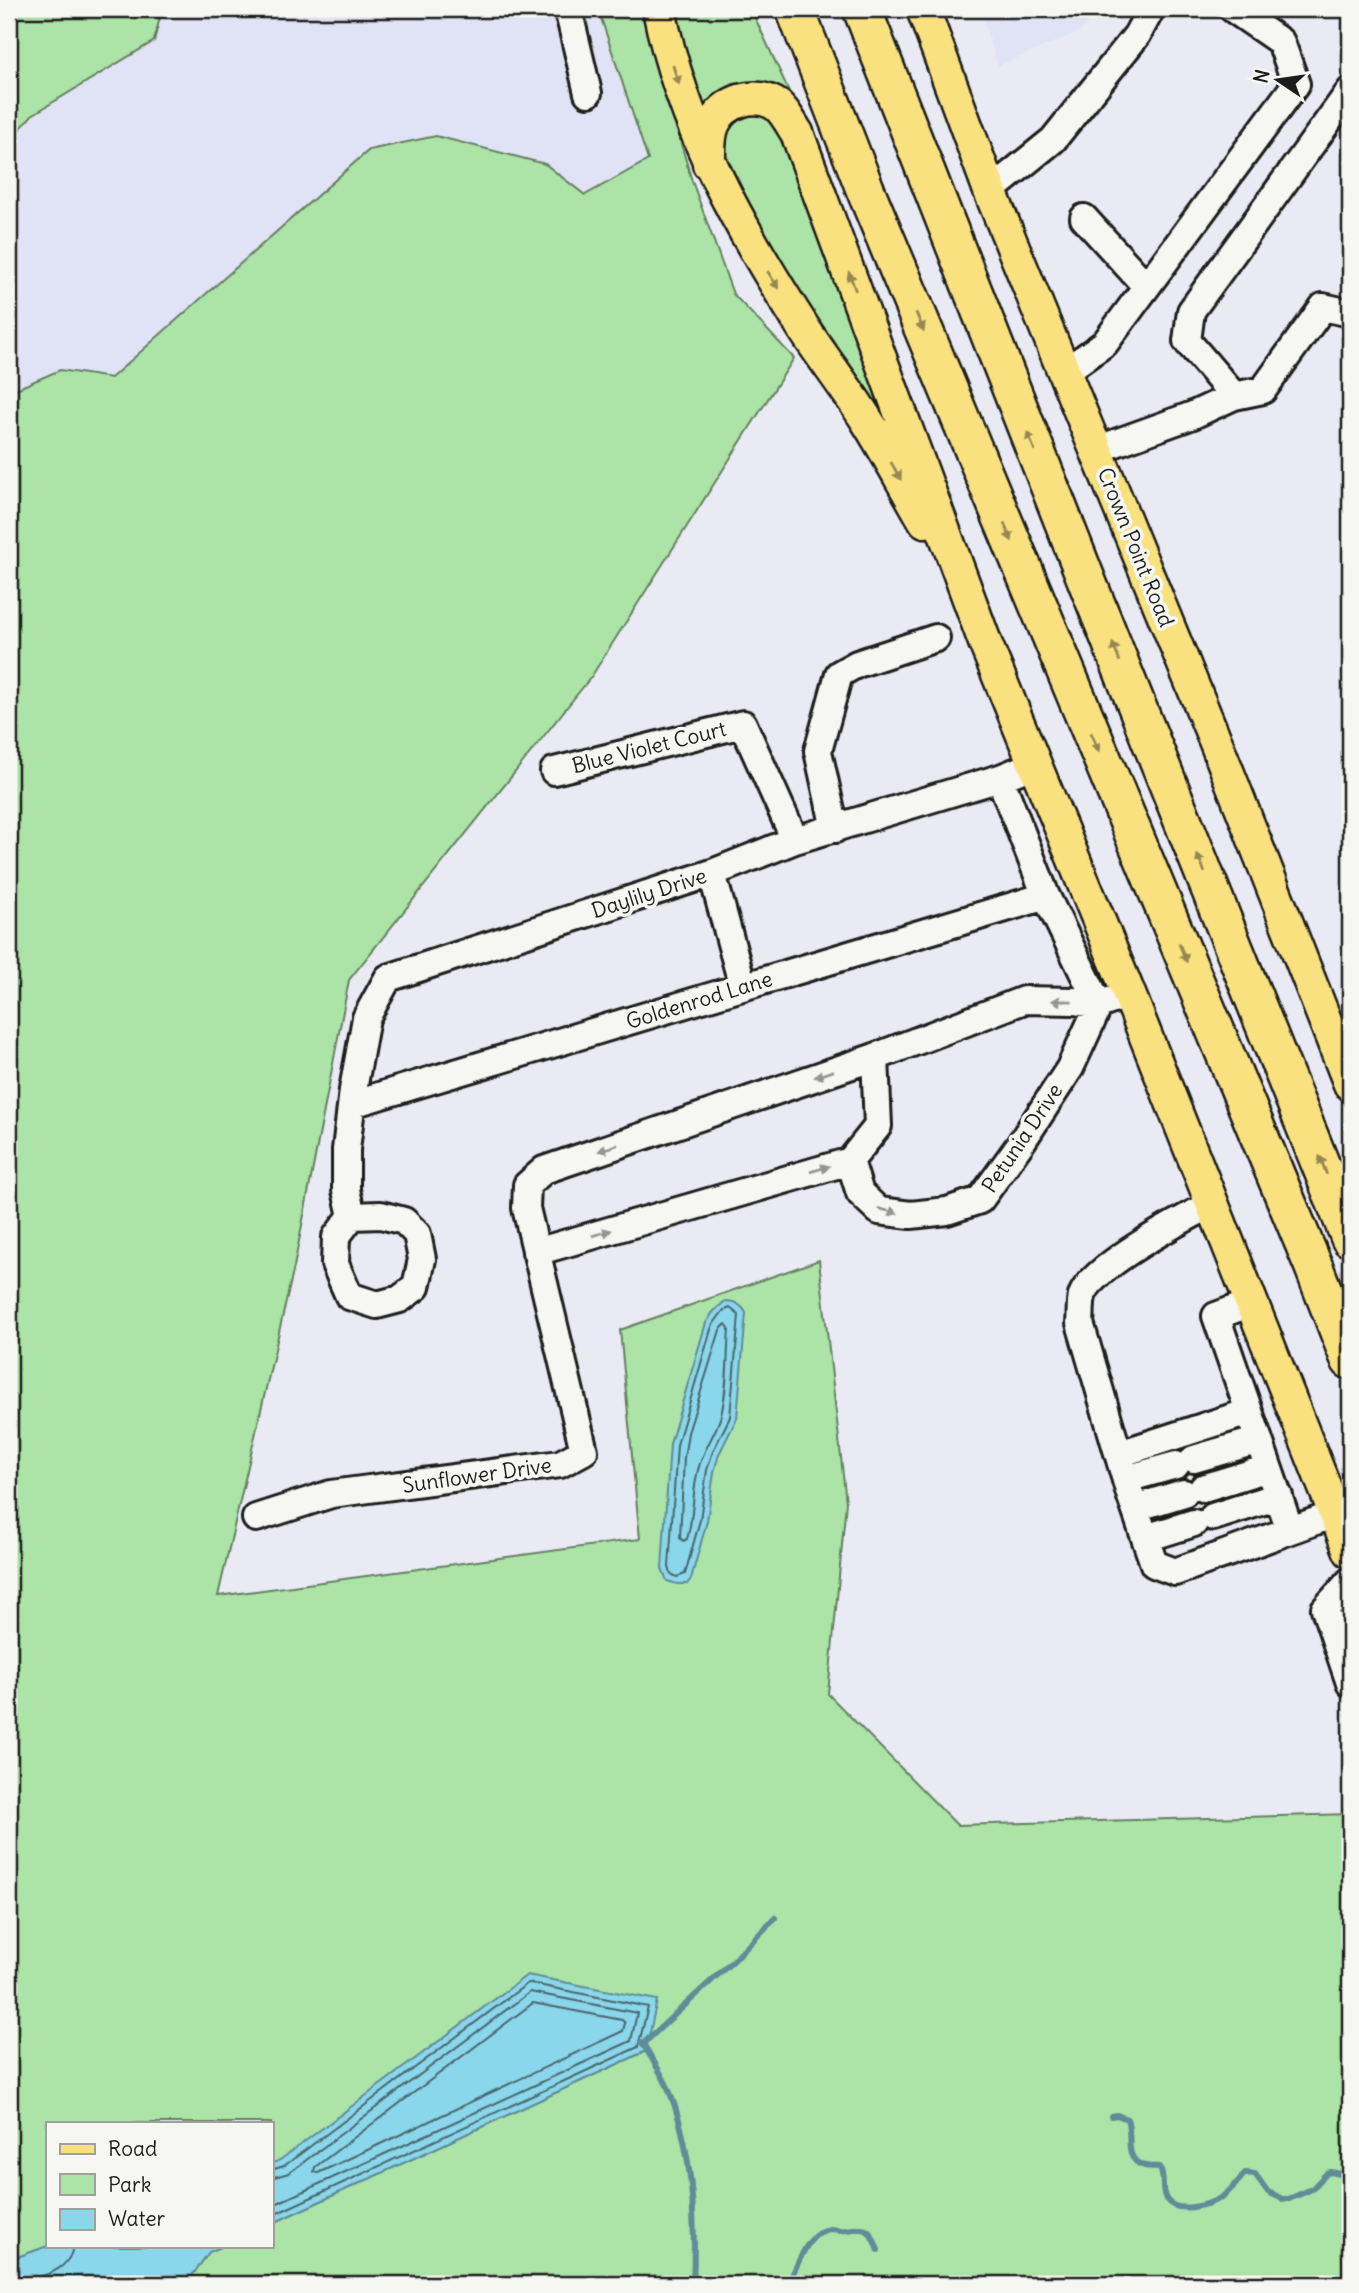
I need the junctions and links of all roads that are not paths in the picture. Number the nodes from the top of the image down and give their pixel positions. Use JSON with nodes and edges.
{"nodes":[{"id":1,"x":568,"y":9,"type":"edge"},
{"id":2,"x":659,"y":9,"type":"edge"},
{"id":3,"x":771,"y":9,"type":"edge"},
{"id":4,"x":795,"y":9,"type":"edge"},
{"id":5,"x":862,"y":9,"type":"edge"},
{"id":6,"x":923,"y":9,"type":"edge"},
{"id":7,"x":1151,"y":9,"type":"edge"},
{"id":8,"x":1233,"y":9,"type":"edge"},
{"id":9,"x":1350,"y":91,"type":"edge"},
{"id":10,"x":589,"y":93,"type":"dead end"},
{"id":11,"x":709,"y":164,"type":"junction"},
{"id":12,"x":990,"y":191,"type":"junction"},
{"id":13,"x":1084,"y":218,"type":"dead end"},
{"id":14,"x":898,"y":270,"type":"junction"},
{"id":15,"x":1146,"y":286,"type":"junction"},
{"id":16,"x":1350,"y":313,"type":"edge"},
{"id":17,"x":1063,"y":373,"type":"junction"},
{"id":18,"x":1234,"y":396,"type":"junction"},
{"id":19,"x":1096,"y":450,"type":"junction"},
{"id":20,"x":969,"y":598,"type":"junction"},
{"id":21,"x":936,"y":638,"type":"dead end"},
{"id":22,"x":1035,"y":764,"type":"junction"},
{"id":23,"x":554,"y":771,"type":"dead end"},
{"id":24,"x":1000,"y":778,"type":"junction"},
{"id":25,"x":835,"y":829,"type":"junction"},
{"id":26,"x":795,"y":840,"type":"junction"},
{"id":27,"x":712,"y":873,"type":"junction"},
{"id":28,"x":1046,"y":896,"type":"junction"},
{"id":29,"x":743,"y":987,"type":"junction"},
{"id":30,"x":1129,"y":994,"type":"junction"},
{"id":31,"x":1099,"y":1004,"type":"junction"},
{"id":32,"x":875,"y":1057,"type":"junction"},
{"id":33,"x":1350,"y":1084,"type":"edge"},
{"id":34,"x":352,"y":1104,"type":"junction"},
{"id":35,"x":850,"y":1161,"type":"junction"},
{"id":36,"x":1212,"y":1203,"type":"junction"},
{"id":37,"x":352,"y":1216,"type":"dead end"},
{"id":38,"x":1349,"y":1233,"type":"edge"},
{"id":39,"x":536,"y":1252,"type":"junction"},
{"id":40,"x":1251,"y":1303,"type":"junction"},
{"id":41,"x":1350,"y":1360,"type":"edge"},
{"id":42,"x":1249,"y":1412,"type":"junction"},
{"id":43,"x":1259,"y":1440,"type":"junction"},
{"id":44,"x":1119,"y":1454,"type":"junction"},
{"id":45,"x":1269,"y":1468,"type":"junction"},
{"id":46,"x":1126,"y":1479,"type":"junction"},
{"id":47,"x":1279,"y":1496,"type":"junction"},
{"id":48,"x":1135,"y":1508,"type":"junction"},
{"id":49,"x":1335,"y":1514,"type":"junction"},
{"id":50,"x":256,"y":1518,"type":"dead end"},
{"id":51,"x":1290,"y":1530,"type":"junction"},
{"id":52,"x":1146,"y":1538,"type":"junction"},
{"id":53,"x":1350,"y":1551,"type":"edge"},
{"id":54,"x":1350,"y":1581,"type":"edge"},
{"id":55,"x":1350,"y":1683,"type":"edge"}],
"edges":[{"from":1,"to":10,"type":"street"},
{"from":2,"to":11,"type":"main road","one_way":true},
{"from":3,"to":14,"type":"highway"},
{"from":4,"to":14,"type":"highway"},
{"from":38,"to":5,"type":"highway","one_way":true},
{"from":6,"to":12,"type":"main road","name":"Crown Point Road"},
{"from":7,"to":12,"type":"street"},
{"from":8,"to":15,"type":"street"},
{"from":9,"to":18,"type":"street"},
{"from":11,"to":20,"type":"main road","one_way":true},
{"from":20,"to":11,"type":"main road","one_way":true},
{"from":12,"to":17,"type":"main road","name":"Crown Point Road"},
{"from":13,"to":15,"type":"street"},
{"from":14,"to":41,"type":"highway","one_way":true},
{"from":15,"to":17,"type":"street"},
{"from":16,"to":18,"type":"street"},
{"from":17,"to":19,"type":"main road","name":"Crown Point Road"},
{"from":18,"to":19,"type":"street"},
{"from":19,"to":33,"type":"main road","name":"Crown Point Road"},
{"from":20,"to":22,"type":"main road"},
{"from":21,"to":25,"type":"street"},
{"from":22,"to":24,"type":"street","name":"Daylily Drive"},
{"from":22,"to":30,"type":"main road"},
{"from":23,"to":26,"type":"street","name":"Blue Violet Court"},
{"from":24,"to":25,"type":"street","name":"Daylily Drive"},
{"from":24,"to":28,"type":"street"},
{"from":25,"to":26,"type":"street","name":"Daylily Drive"},
{"from":26,"to":27,"type":"street","name":"Daylily Drive"},
{"from":27,"to":29,"type":"street"},
{"from":27,"to":34,"type":"street","name":"Daylily Drive"},
{"from":28,"to":29,"type":"street","name":"Goldenrod Lane"},
{"from":28,"to":31,"type":"street"},
{"from":29,"to":34,"type":"street","name":"Goldenrod Lane"},
{"from":30,"to":31,"type":"street","name":"Sunflower Drive"},
{"from":30,"to":36,"type":"main road"},
{"from":31,"to":32,"type":"street","name":"Sunflower Drive","one_way":true},
{"from":35,"to":31,"type":"street","name":"Petunia Drive","one_way":true},
{"from":32,"to":35,"type":"street"},
{"from":32,"to":39,"type":"street","name":"Sunflower Drive","one_way":true},
{"from":34,"to":37,"type":"street","name":"Daylily Drive"},
{"from":39,"to":35,"type":"street","one_way":true},
{"from":36,"to":40,"type":"main road"},
{"from":36,"to":44,"type":"street"},
{"from":39,"to":50,"type":"street","name":"Sunflower Drive"},
{"from":40,"to":42,"type":"street"},
{"from":40,"to":49,"type":"main road"},
{"from":42,"to":43,"type":"street"},
{"from":42,"to":44,"type":"street"},
{"from":43,"to":45,"type":"street"},
{"from":43,"to":46,"type":"street"},
{"from":44,"to":46,"type":"street"},
{"from":45,"to":47,"type":"street"},
{"from":45,"to":48,"type":"street"},
{"from":46,"to":48,"type":"street"},
{"from":47,"to":51,"type":"street"},
{"from":47,"to":52,"type":"street"},
{"from":48,"to":52,"type":"street"},
{"from":49,"to":51,"type":"street"},
{"from":49,"to":53,"type":"main road"},
{"from":51,"to":52,"type":"street"},
{"from":54,"to":55,"type":"street"}]}
